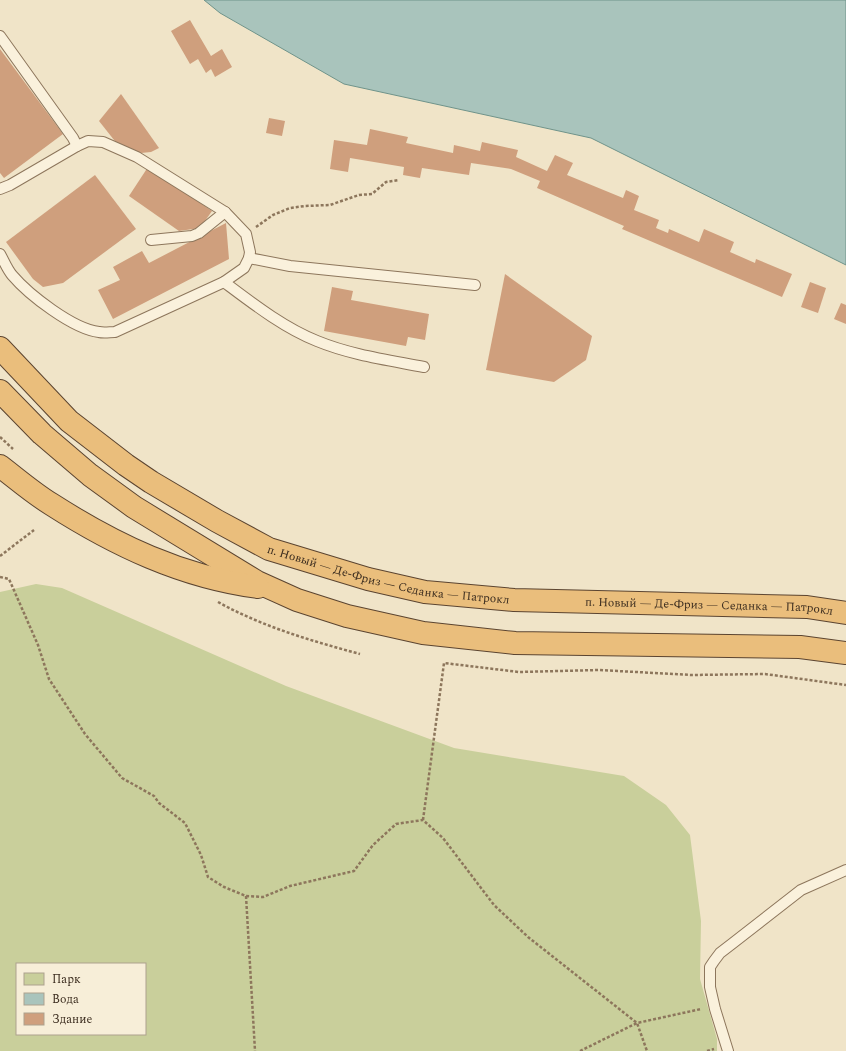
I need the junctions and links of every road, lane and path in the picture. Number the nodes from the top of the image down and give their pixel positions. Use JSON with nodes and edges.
{"nodes":[{"id":1,"x":0,"y":36,"type":"edge"},
{"id":2,"x":77,"y":146,"type":"junction"},
{"id":3,"x":399,"y":180,"type":"dead end"},
{"id":4,"x":0,"y":189,"type":"edge"},
{"id":5,"x":225,"y":212,"type":"junction"},
{"id":6,"x":246,"y":234,"type":"junction"},
{"id":7,"x":151,"y":240,"type":"dead end"},
{"id":8,"x":0,"y":254,"type":"edge"},
{"id":9,"x":249,"y":258,"type":"junction"},
{"id":10,"x":224,"y":282,"type":"junction"},
{"id":11,"x":475,"y":285,"type":"dead end"},
{"id":12,"x":0,"y":348,"type":"edge"},
{"id":13,"x":424,"y":368,"type":"dead end"},
{"id":14,"x":0,"y":391,"type":"edge"},
{"id":15,"x":0,"y":466,"type":"edge"},
{"id":16,"x":34,"y":530,"type":"dead end"},
{"id":17,"x":0,"y":556,"type":"edge"},
{"id":18,"x":0,"y":576,"type":"edge"},
{"id":19,"x":273,"y":589,"type":"junction"},
{"id":20,"x":846,"y":613,"type":"edge"},
{"id":21,"x":846,"y":653,"type":"edge"},
{"id":22,"x":846,"y":686,"type":"edge"},
{"id":23,"x":423,"y":820,"type":"junction"},
{"id":24,"x":846,"y":870,"type":"edge"},
{"id":25,"x":246,"y":896,"type":"junction"},
{"id":26,"x":715,"y":1009,"type":"junction"},
{"id":27,"x":637,"y":1023,"type":"junction"},
{"id":28,"x":255,"y":1051,"type":"edge"},
{"id":29,"x":580,"y":1051,"type":"edge"},
{"id":30,"x":647,"y":1051,"type":"edge"},
{"id":31,"x":728,"y":1051,"type":"edge"}],
"edges":[{"from":1,"to":2,"type":"lane"},
{"from":2,"to":4,"type":"lane"},
{"from":2,"to":5,"type":"lane"},
{"from":3,"to":6,"type":"path"},
{"from":5,"to":6,"type":"lane"},
{"from":5,"to":7,"type":"lane"},
{"from":6,"to":9,"type":"lane"},
{"from":8,"to":10,"type":"lane"},
{"from":9,"to":10,"type":"lane"},
{"from":9,"to":11,"type":"lane"},
{"from":10,"to":13,"type":"lane"},
{"from":12,"to":20,"type":"highway","name":"п. Новый — Де-Фриз — Седанка — Патрокл"},
{"from":14,"to":19,"type":"highway"},
{"from":15,"to":19,"type":"highway"},
{"from":16,"to":17,"type":"path"},
{"from":18,"to":25,"type":"path"},
{"from":19,"to":21,"type":"highway"},
{"from":22,"to":23,"type":"path"},
{"from":23,"to":25,"type":"path"},
{"from":23,"to":27,"type":"path"},
{"from":24,"to":26,"type":"lane"},
{"from":25,"to":28,"type":"path"},
{"from":26,"to":27,"type":"path"},
{"from":26,"to":31,"type":"lane"},
{"from":27,"to":29,"type":"path"},
{"from":27,"to":30,"type":"path"}]}
